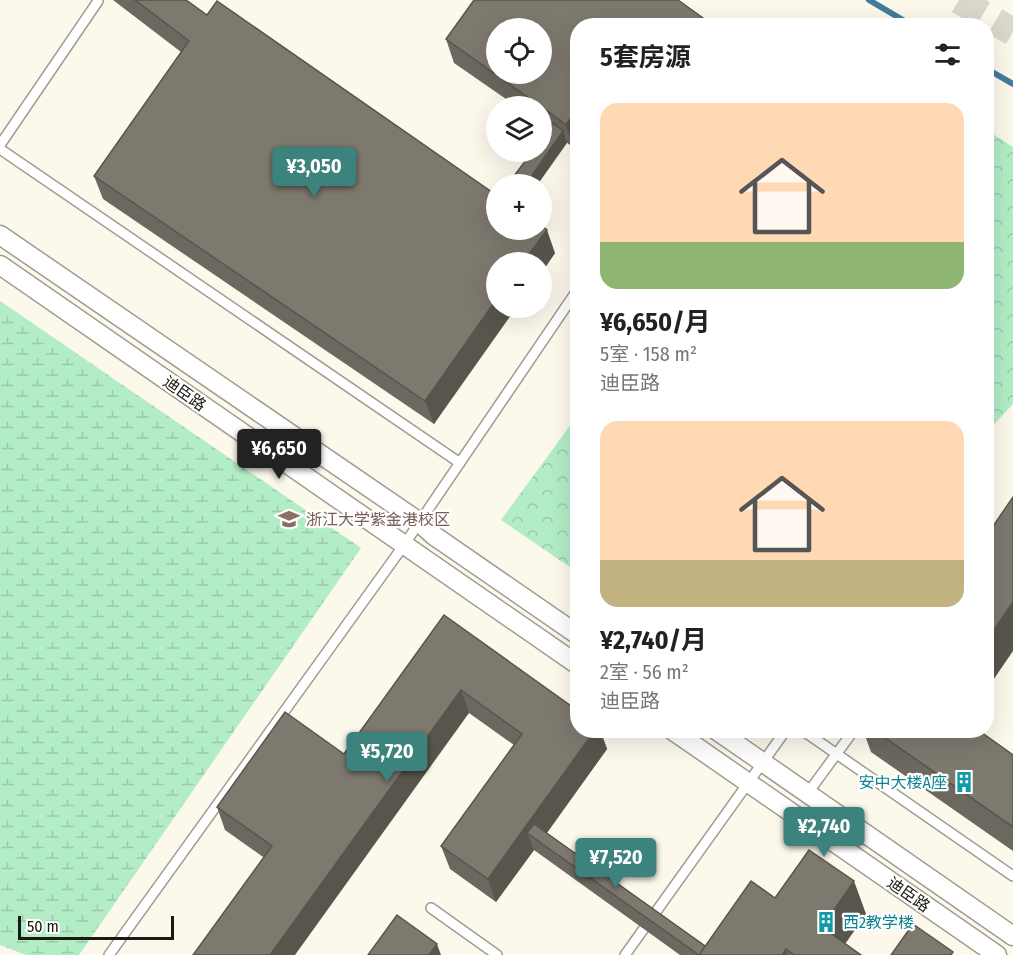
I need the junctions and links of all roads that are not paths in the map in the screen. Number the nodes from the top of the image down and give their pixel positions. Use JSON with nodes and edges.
{"nodes":[{"id":1,"x":98,"y":1,"type":"edge"},
{"id":2,"x":0,"y":147,"type":"edge"},
{"id":3,"x":0,"y":235,"type":"edge"},
{"id":4,"x":0,"y":265,"type":"edge"},
{"id":5,"x":570,"y":301,"type":"edge"},
{"id":6,"x":460,"y":463,"type":"junction"},
{"id":7,"x":418,"y":521,"type":"junction"},
{"id":8,"x":404,"y":545,"type":"junction"},
{"id":9,"x":570,"y":629,"type":"edge"},
{"id":10,"x":570,"y":659,"type":"edge"},
{"id":11,"x":684,"y":738,"type":"edge"},
{"id":12,"x":727,"y":738,"type":"edge"},
{"id":13,"x":780,"y":738,"type":"edge"},
{"id":14,"x":814,"y":738,"type":"edge"},
{"id":15,"x":848,"y":738,"type":"edge"},
{"id":16,"x":837,"y":754,"type":"junction"},
{"id":17,"x":763,"y":763,"type":"junction"},
{"id":18,"x":749,"y":783,"type":"junction"},
{"id":19,"x":807,"y":794,"type":"junction"},
{"id":20,"x":1013,"y":876,"type":"edge"},
{"id":21,"x":430,"y":908,"type":"dead end"},
{"id":22,"x":1013,"y":936,"type":"edge"},
{"id":23,"x":109,"y":955,"type":"edge"},
{"id":24,"x":497,"y":955,"type":"edge"},
{"id":25,"x":625,"y":955,"type":"edge"},
{"id":26,"x":997,"y":955,"type":"edge"}],
"edges":[{"from":1,"to":2,"type":"lane"},
{"from":2,"to":6,"type":"lane"},
{"from":3,"to":7,"type":"street","name":"迪臣路"},
{"from":4,"to":8,"type":"street","name":"迪臣路"},
{"from":5,"to":6,"type":"lane"},
{"from":6,"to":7,"type":"lane"},
{"from":7,"to":8,"type":"lane"},
{"from":7,"to":9,"type":"street","name":"迪臣路"},
{"from":8,"to":10,"type":"street","name":"迪臣路"},
{"from":8,"to":23,"type":"lane"},
{"from":11,"to":18,"type":"street","name":"迪臣路"},
{"from":12,"to":17,"type":"street","name":"迪臣路"},
{"from":13,"to":17,"type":"lane"},
{"from":14,"to":16,"type":"lane"},
{"from":15,"to":16,"type":"lane"},
{"from":16,"to":19,"type":"lane"},
{"from":16,"to":20,"type":"lane"},
{"from":17,"to":18,"type":"lane"},
{"from":17,"to":19,"type":"street","name":"迪臣路"},
{"from":18,"to":25,"type":"lane"},
{"from":18,"to":26,"type":"street","name":"迪臣路"},
{"from":19,"to":22,"type":"street","name":"迪臣路"},
{"from":21,"to":24,"type":"lane"}]}
